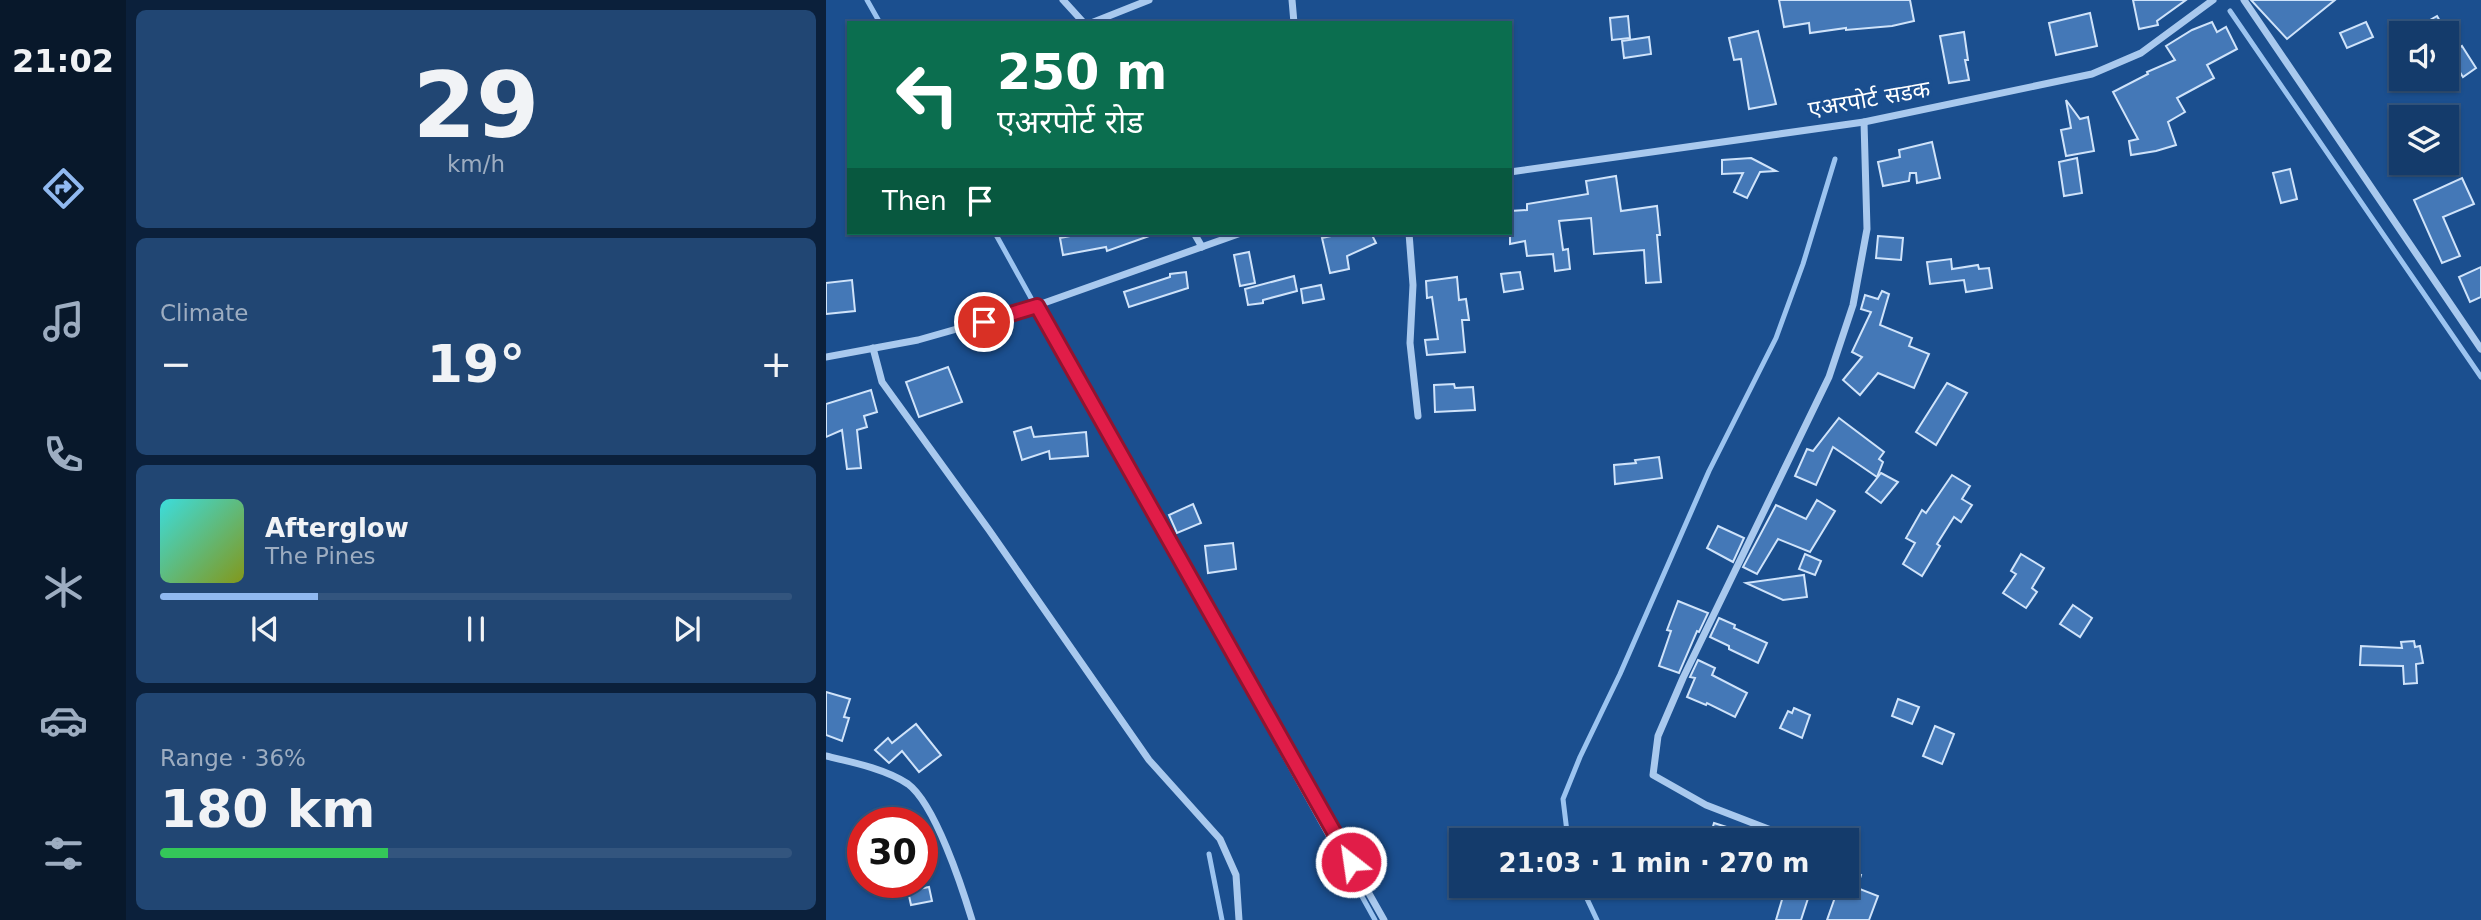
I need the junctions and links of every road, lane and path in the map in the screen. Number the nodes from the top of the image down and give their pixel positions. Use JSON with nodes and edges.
{"nodes":[{"id":1,"x":1063,"y":0,"type":"edge"},
{"id":2,"x":1149,"y":0,"type":"edge"},
{"id":3,"x":1292,"y":0,"type":"edge"},
{"id":4,"x":2213,"y":0,"type":"edge"},
{"id":5,"x":2244,"y":0,"type":"edge"},
{"id":6,"x":1082,"y":21,"type":"edge"},
{"id":7,"x":1096,"y":21,"type":"edge"},
{"id":8,"x":1294,"y":21,"type":"edge"},
{"id":9,"x":1864,"y":122,"type":"junction"},
{"id":10,"x":1512,"y":172,"type":"edge"},
{"id":11,"x":1195,"y":235,"type":"edge"},
{"id":12,"x":1235,"y":235,"type":"edge"},
{"id":13,"x":1409,"y":235,"type":"edge"},
{"id":14,"x":1202,"y":247,"type":"junction"},
{"id":15,"x":1037,"y":306,"type":"junction"},
{"id":16,"x":873,"y":348,"type":"junction"},
{"id":17,"x":2481,"y":349,"type":"edge"},
{"id":18,"x":826,"y":356,"type":"edge"},
{"id":19,"x":1418,"y":416,"type":"dead end"},
{"id":20,"x":826,"y":756,"type":"edge"},
{"id":21,"x":1765,"y":828,"type":"edge"},
{"id":22,"x":972,"y":920,"type":"edge"},
{"id":23,"x":1239,"y":920,"type":"edge"},
{"id":24,"x":1384,"y":920,"type":"edge"}],
"edges":[{"from":1,"to":6,"type":"street"},
{"from":2,"to":7,"type":"street"},
{"from":3,"to":8,"type":"street"},
{"from":4,"to":9,"type":"street","name":"एअरपोर्ट सडक"},
{"from":5,"to":17,"type":"street"},
{"from":9,"to":10,"type":"street","name":"एअरपोर्ट सडक"},
{"from":9,"to":21,"type":"street"},
{"from":11,"to":14,"type":"street"},
{"from":12,"to":14,"type":"street"},
{"from":13,"to":19,"type":"street"},
{"from":14,"to":15,"type":"street"},
{"from":15,"to":16,"type":"street"},
{"from":15,"to":24,"type":"street"},
{"from":16,"to":18,"type":"street"},
{"from":16,"to":23,"type":"street"},
{"from":20,"to":22,"type":"street"}]}
